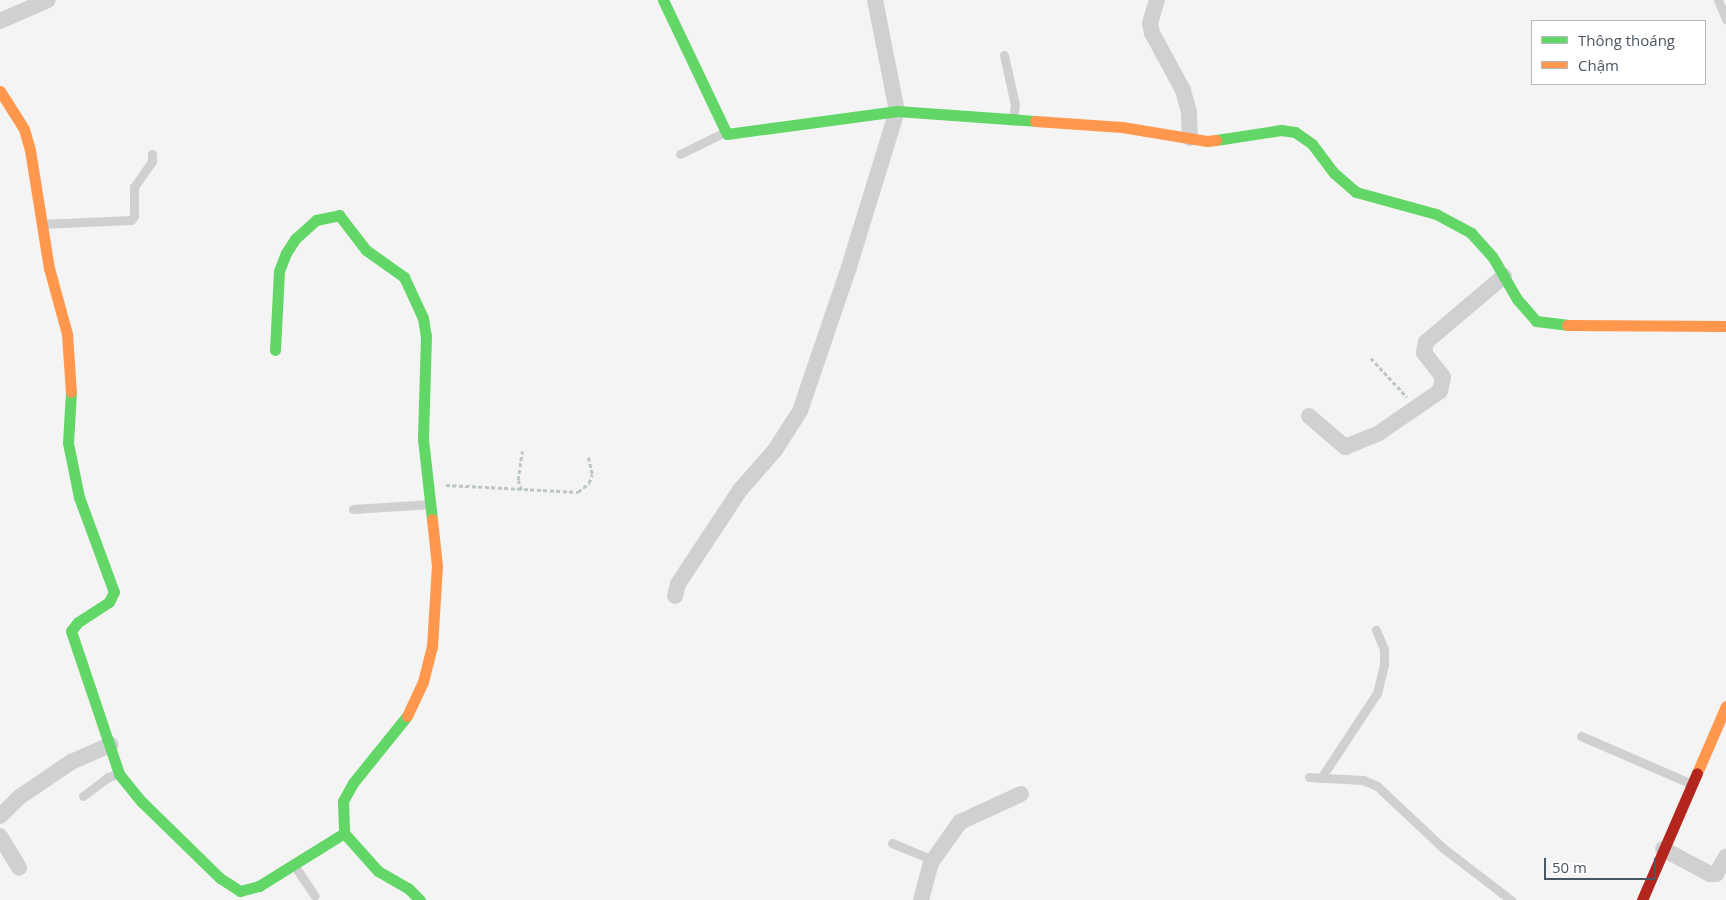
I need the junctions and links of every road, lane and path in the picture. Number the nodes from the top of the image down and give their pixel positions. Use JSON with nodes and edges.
{"nodes":[{"id":1,"x":48,"y":0,"type":"edge"},
{"id":2,"x":663,"y":0,"type":"edge"},
{"id":3,"x":875,"y":0,"type":"edge"},
{"id":4,"x":1157,"y":0,"type":"edge"},
{"id":5,"x":1718,"y":0,"type":"edge"},
{"id":6,"x":1726,"y":19,"type":"edge"},
{"id":7,"x":0,"y":21,"type":"edge"},
{"id":8,"x":1004,"y":55,"type":"dead end"},
{"id":9,"x":0,"y":91,"type":"edge"},
{"id":10,"x":897,"y":111,"type":"junction"},
{"id":11,"x":1014,"y":119,"type":"junction"},
{"id":12,"x":725,"y":132,"type":"junction"},
{"id":13,"x":1190,"y":138,"type":"junction"},
{"id":14,"x":152,"y":154,"type":"dead end"},
{"id":15,"x":680,"y":154,"type":"dead end"},
{"id":16,"x":41,"y":224,"type":"junction"},
{"id":17,"x":1504,"y":276,"type":"junction"},
{"id":18,"x":1726,"y":326,"type":"edge"},
{"id":19,"x":275,"y":350,"type":"dead end"},
{"id":20,"x":1372,"y":358,"type":"dead end"},
{"id":21,"x":1417,"y":407,"type":"junction"},
{"id":22,"x":1309,"y":416,"type":"dead end"},
{"id":23,"x":522,"y":451,"type":"dead end"},
{"id":24,"x":588,"y":456,"type":"dead end"},
{"id":25,"x":429,"y":484,"type":"junction"},
{"id":26,"x":520,"y":490,"type":"junction"},
{"id":27,"x":431,"y":504,"type":"junction"},
{"id":28,"x":353,"y":509,"type":"dead end"},
{"id":29,"x":675,"y":596,"type":"dead end"},
{"id":30,"x":1376,"y":630,"type":"dead end"},
{"id":31,"x":1726,"y":706,"type":"edge"},
{"id":32,"x":1581,"y":736,"type":"dead end"},
{"id":33,"x":110,"y":745,"type":"junction"},
{"id":34,"x":119,"y":774,"type":"junction"},
{"id":35,"x":1309,"y":777,"type":"dead end"},
{"id":36,"x":1321,"y":778,"type":"junction"},
{"id":37,"x":1692,"y":784,"type":"junction"},
{"id":38,"x":1021,"y":794,"type":"dead end"},
{"id":39,"x":83,"y":796,"type":"dead end"},
{"id":40,"x":0,"y":816,"type":"edge"},
{"id":41,"x":344,"y":832,"type":"junction"},
{"id":42,"x":0,"y":836,"type":"edge"},
{"id":43,"x":892,"y":843,"type":"dead end"},
{"id":44,"x":1664,"y":849,"type":"junction"},
{"id":45,"x":1726,"y":857,"type":"edge"},
{"id":46,"x":933,"y":860,"type":"junction"},
{"id":47,"x":294,"y":865,"type":"junction"},
{"id":48,"x":19,"y":868,"type":"dead end"},
{"id":49,"x":315,"y":896,"type":"dead end"},
{"id":50,"x":420,"y":900,"type":"edge"},
{"id":51,"x":920,"y":900,"type":"edge"},
{"id":52,"x":1511,"y":900,"type":"edge"},
{"id":53,"x":1642,"y":900,"type":"edge"}],
"edges":[{"from":1,"to":7,"type":"street"},
{"from":2,"to":12,"type":"street"},
{"from":3,"to":10,"type":"street"},
{"from":4,"to":13,"type":"street"},
{"from":5,"to":6,"type":"lane"},
{"from":8,"to":11,"type":"lane"},
{"from":9,"to":16,"type":"street"},
{"from":10,"to":11,"type":"street"},
{"from":10,"to":12,"type":"street"},
{"from":10,"to":29,"type":"street"},
{"from":11,"to":13,"type":"street"},
{"from":12,"to":15,"type":"lane"},
{"from":13,"to":17,"type":"street"},
{"from":14,"to":16,"type":"lane"},
{"from":16,"to":33,"type":"street"},
{"from":17,"to":18,"type":"street"},
{"from":17,"to":21,"type":"street"},
{"from":19,"to":25,"type":"street"},
{"from":20,"to":21,"type":"path"},
{"from":21,"to":22,"type":"street"},
{"from":23,"to":26,"type":"path"},
{"from":24,"to":26,"type":"path"},
{"from":25,"to":26,"type":"path"},
{"from":25,"to":27,"type":"street"},
{"from":27,"to":28,"type":"lane"},
{"from":27,"to":41,"type":"street"},
{"from":30,"to":36,"type":"lane"},
{"from":31,"to":37,"type":"street"},
{"from":32,"to":37,"type":"lane"},
{"from":33,"to":34,"type":"street"},
{"from":33,"to":40,"type":"street"},
{"from":34,"to":39,"type":"lane"},
{"from":34,"to":47,"type":"street"},
{"from":35,"to":36,"type":"lane"},
{"from":36,"to":52,"type":"lane"},
{"from":37,"to":44,"type":"street"},
{"from":38,"to":46,"type":"street"},
{"from":41,"to":47,"type":"street"},
{"from":41,"to":50,"type":"street"},
{"from":42,"to":48,"type":"street"},
{"from":43,"to":46,"type":"lane"},
{"from":44,"to":45,"type":"street"},
{"from":44,"to":53,"type":"street"},
{"from":46,"to":51,"type":"street"},
{"from":47,"to":49,"type":"lane"}]}
